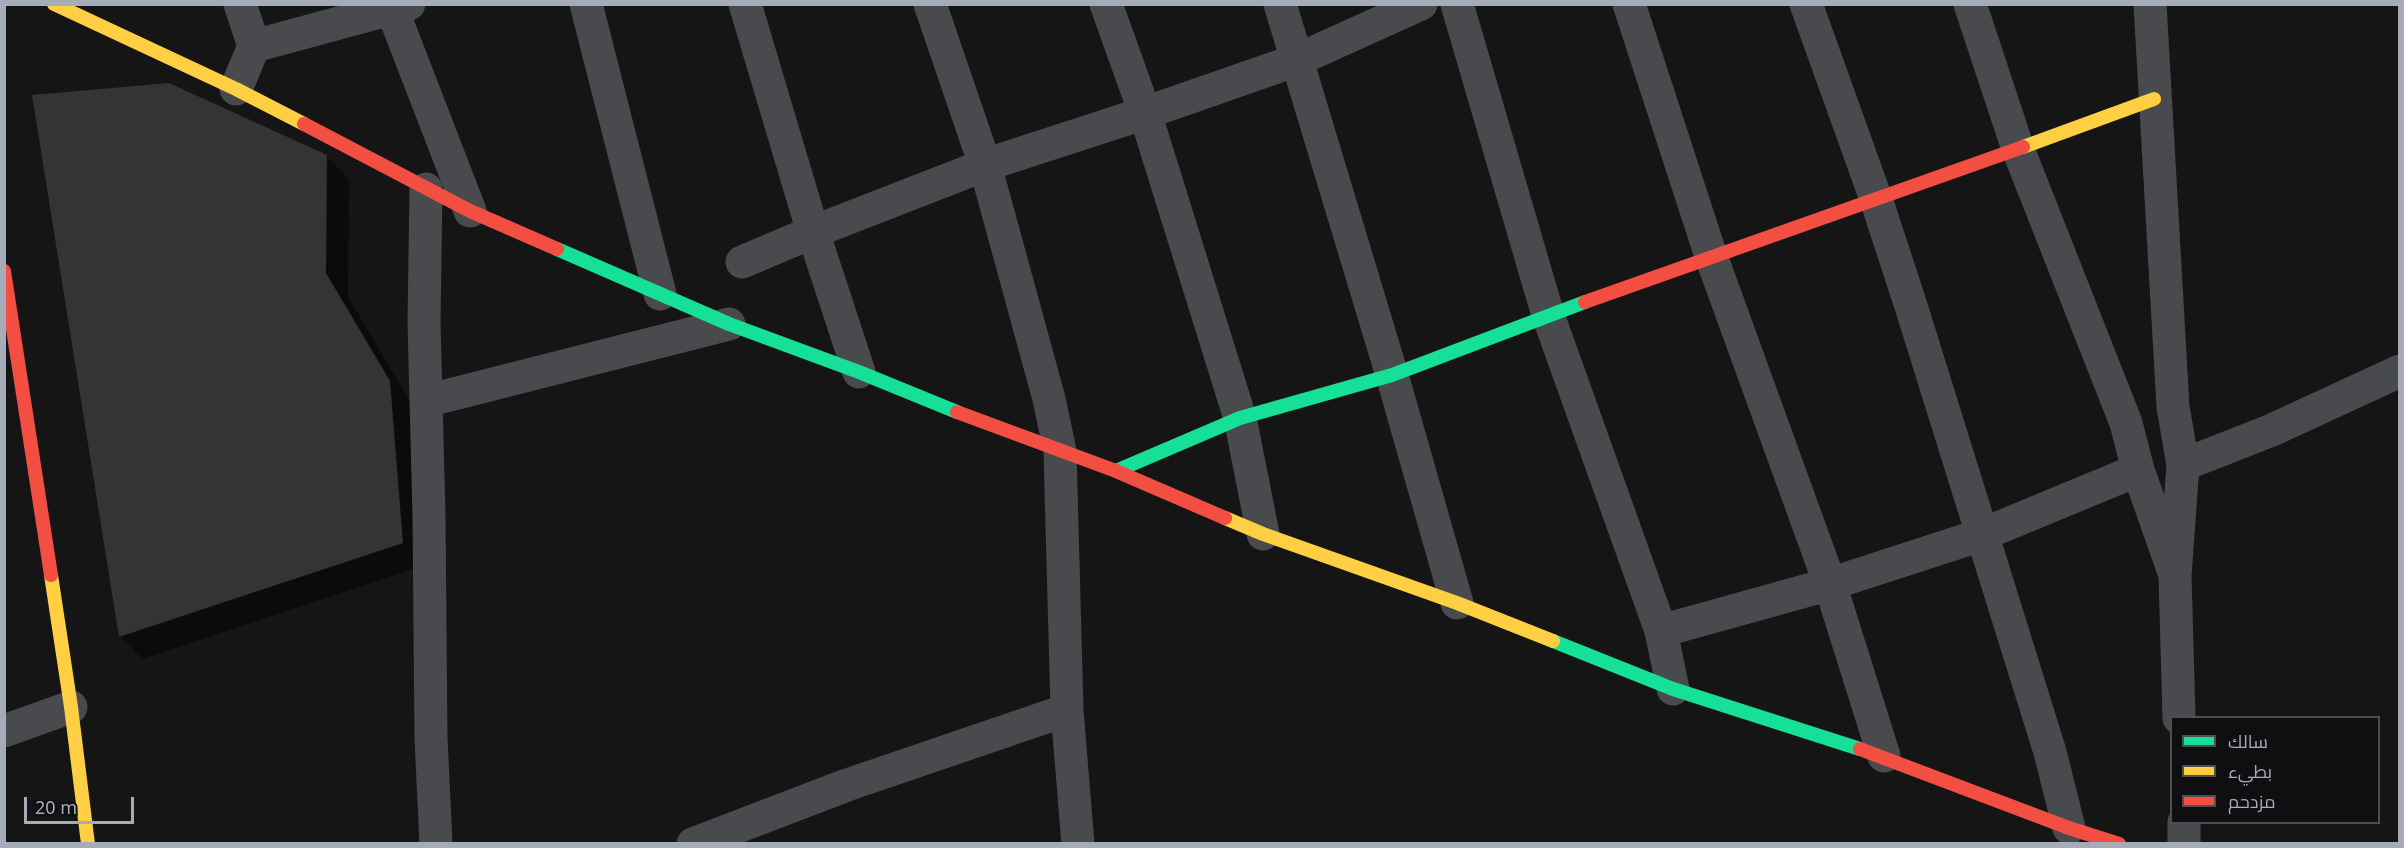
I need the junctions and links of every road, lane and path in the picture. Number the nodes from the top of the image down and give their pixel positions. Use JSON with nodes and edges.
{"nodes":[{"id":1,"x":54,"y":4,"type":"edge"},
{"id":2,"x":240,"y":4,"type":"edge"},
{"id":3,"x":586,"y":4,"type":"edge"},
{"id":4,"x":746,"y":4,"type":"edge"},
{"id":5,"x":930,"y":4,"type":"edge"},
{"id":6,"x":1106,"y":4,"type":"edge"},
{"id":7,"x":1280,"y":4,"type":"edge"},
{"id":8,"x":1421,"y":4,"type":"edge"},
{"id":9,"x":1457,"y":4,"type":"edge"},
{"id":10,"x":1629,"y":4,"type":"edge"},
{"id":11,"x":1806,"y":4,"type":"edge"},
{"id":12,"x":1970,"y":4,"type":"edge"},
{"id":13,"x":2150,"y":4,"type":"edge"},
{"id":14,"x":397,"y":6,"type":"edge"},
{"id":15,"x":254,"y":46,"type":"junction"},
{"id":16,"x":1297,"y":60,"type":"junction"},
{"id":17,"x":236,"y":89,"type":"junction"},
{"id":18,"x":2154,"y":99,"type":"junction"},
{"id":19,"x":1144,"y":113,"type":"junction"},
{"id":20,"x":2018,"y":149,"type":"junction"},
{"id":21,"x":985,"y":165,"type":"junction"},
{"id":22,"x":426,"y":189,"type":"junction"},
{"id":23,"x":1876,"y":199,"type":"junction"},
{"id":24,"x":470,"y":211,"type":"junction"},
{"id":25,"x":813,"y":232,"type":"junction"},
{"id":26,"x":1711,"y":256,"type":"junction"},
{"id":27,"x":742,"y":262,"type":"dead end"},
{"id":28,"x":4,"y":271,"type":"edge"},
{"id":29,"x":660,"y":294,"type":"junction"},
{"id":30,"x":1548,"y":315,"type":"junction"},
{"id":31,"x":729,"y":324,"type":"junction"},
{"id":32,"x":2400,"y":371,"type":"edge"},
{"id":33,"x":859,"y":372,"type":"junction"},
{"id":34,"x":1392,"y":375,"type":"junction"},
{"id":35,"x":426,"y":401,"type":"junction"},
{"id":36,"x":2173,"y":407,"type":"junction"},
{"id":37,"x":1240,"y":418,"type":"junction"},
{"id":38,"x":2126,"y":423,"type":"junction"},
{"id":39,"x":1060,"y":451,"type":"junction"},
{"id":40,"x":2182,"y":465,"type":"junction"},
{"id":41,"x":2138,"y":470,"type":"junction"},
{"id":42,"x":1116,"y":471,"type":"junction"},
{"id":43,"x":1263,"y":534,"type":"junction"},
{"id":44,"x":1981,"y":535,"type":"junction"},
{"id":45,"x":2175,"y":575,"type":"junction"},
{"id":46,"x":1830,"y":584,"type":"junction"},
{"id":47,"x":1457,"y":603,"type":"junction"},
{"id":48,"x":1661,"y":631,"type":"junction"},
{"id":49,"x":1673,"y":689,"type":"junction"},
{"id":50,"x":71,"y":707,"type":"junction"},
{"id":51,"x":1067,"y":710,"type":"junction"},
{"id":52,"x":2180,"y":716,"type":"edge"},
{"id":53,"x":4,"y":731,"type":"edge"},
{"id":54,"x":1884,"y":756,"type":"junction"},
{"id":55,"x":2184,"y":824,"type":"edge"},
{"id":56,"x":2069,"y":828,"type":"junction"},
{"id":57,"x":88,"y":843,"type":"edge"},
{"id":58,"x":436,"y":843,"type":"edge"},
{"id":59,"x":693,"y":843,"type":"edge"},
{"id":60,"x":1078,"y":843,"type":"edge"},
{"id":61,"x":2119,"y":843,"type":"edge"},
{"id":62,"x":2184,"y":843,"type":"edge"}],
"edges":[{"from":1,"to":17,"type":"street"},
{"from":2,"to":15,"type":"street"},
{"from":3,"to":29,"type":"street"},
{"from":4,"to":25,"type":"street"},
{"from":5,"to":21,"type":"street"},
{"from":6,"to":19,"type":"street"},
{"from":7,"to":16,"type":"street"},
{"from":8,"to":16,"type":"street"},
{"from":9,"to":30,"type":"street"},
{"from":10,"to":26,"type":"street"},
{"from":11,"to":23,"type":"street"},
{"from":12,"to":20,"type":"street"},
{"from":13,"to":18,"type":"street"},
{"from":14,"to":15,"type":"street"},
{"from":14,"to":24,"type":"street"},
{"from":15,"to":17,"type":"street"},
{"from":16,"to":19,"type":"street"},
{"from":16,"to":34,"type":"street"},
{"from":17,"to":22,"type":"street"},
{"from":18,"to":20,"type":"street"},
{"from":18,"to":36,"type":"street"},
{"from":19,"to":21,"type":"street"},
{"from":19,"to":37,"type":"street"},
{"from":20,"to":23,"type":"street"},
{"from":20,"to":38,"type":"street"},
{"from":21,"to":25,"type":"street"},
{"from":21,"to":39,"type":"street"},
{"from":22,"to":24,"type":"street"},
{"from":22,"to":35,"type":"street"},
{"from":23,"to":26,"type":"street"},
{"from":23,"to":44,"type":"street"},
{"from":24,"to":29,"type":"street"},
{"from":25,"to":27,"type":"street"},
{"from":25,"to":33,"type":"street"},
{"from":26,"to":30,"type":"street"},
{"from":26,"to":46,"type":"street"},
{"from":28,"to":50,"type":"street"},
{"from":29,"to":31,"type":"street"},
{"from":30,"to":34,"type":"street"},
{"from":30,"to":48,"type":"street"},
{"from":31,"to":33,"type":"street"},
{"from":31,"to":35,"type":"street"},
{"from":32,"to":40,"type":"street"},
{"from":33,"to":39,"type":"street"},
{"from":34,"to":37,"type":"street"},
{"from":34,"to":47,"type":"street"},
{"from":35,"to":58,"type":"street"},
{"from":36,"to":38,"type":"street"},
{"from":36,"to":40,"type":"street"},
{"from":37,"to":42,"type":"street"},
{"from":37,"to":43,"type":"street"},
{"from":38,"to":41,"type":"street"},
{"from":39,"to":42,"type":"street"},
{"from":39,"to":51,"type":"street"},
{"from":40,"to":45,"type":"street"},
{"from":41,"to":44,"type":"street"},
{"from":41,"to":45,"type":"street"},
{"from":42,"to":43,"type":"street"},
{"from":43,"to":47,"type":"street"},
{"from":44,"to":46,"type":"street"},
{"from":44,"to":56,"type":"street"},
{"from":45,"to":52,"type":"street"},
{"from":46,"to":48,"type":"street"},
{"from":46,"to":54,"type":"street"},
{"from":47,"to":49,"type":"street"},
{"from":48,"to":49,"type":"street"},
{"from":49,"to":54,"type":"street"},
{"from":50,"to":53,"type":"street"},
{"from":50,"to":57,"type":"street"},
{"from":51,"to":59,"type":"street"},
{"from":51,"to":60,"type":"street"},
{"from":54,"to":56,"type":"street"},
{"from":55,"to":62,"type":"street"},
{"from":56,"to":61,"type":"street"}]}
